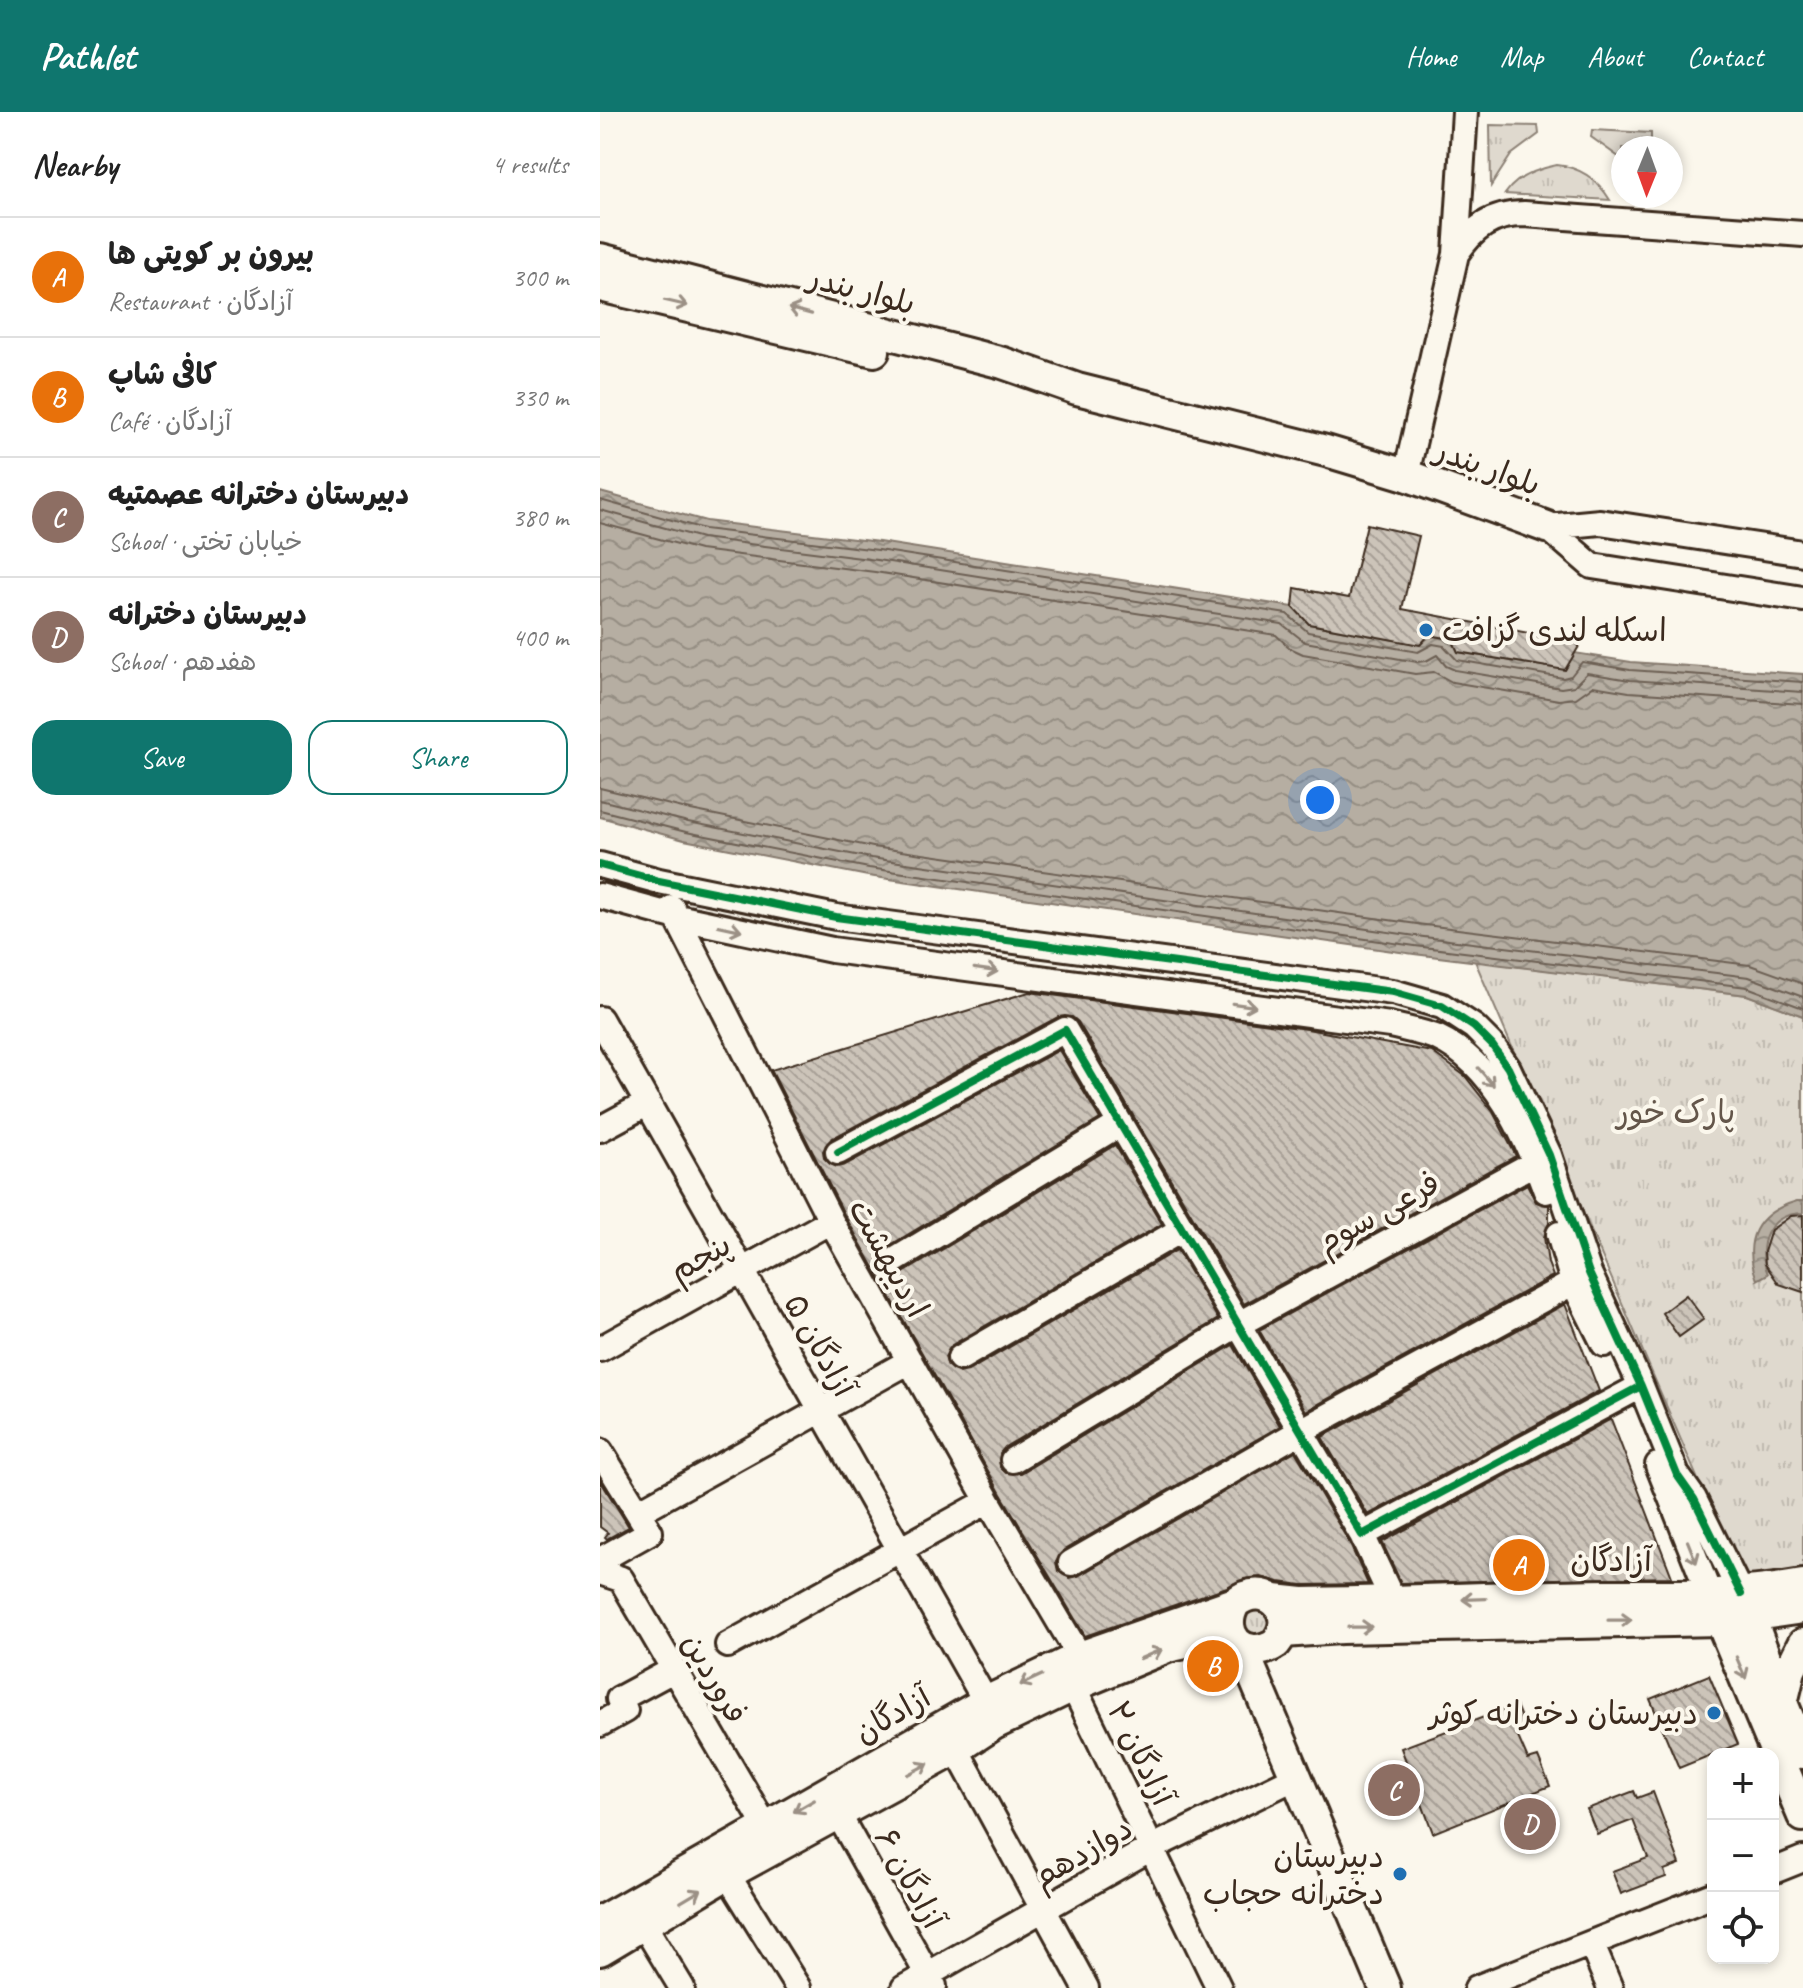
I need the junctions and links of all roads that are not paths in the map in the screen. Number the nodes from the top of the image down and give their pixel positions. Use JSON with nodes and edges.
{"nodes":[{"id":1,"x":1465,"y":112,"type":"edge"},
{"id":2,"x":1803,"y":234,"type":"edge"},
{"id":3,"x":1456,"y":254,"type":"junction"},
{"id":4,"x":600,"y":259,"type":"edge"},
{"id":5,"x":600,"y":286,"type":"edge"},
{"id":6,"x":1406,"y":475,"type":"junction"},
{"id":7,"x":1547,"y":527,"type":"junction"},
{"id":8,"x":1803,"y":553,"type":"edge"},
{"id":9,"x":1803,"y":599,"type":"edge"},
{"id":10,"x":600,"y":865,"type":"edge"},
{"id":11,"x":659,"y":881,"type":"junction"},
{"id":12,"x":600,"y":896,"type":"edge"},
{"id":13,"x":677,"y":917,"type":"junction"},
{"id":14,"x":600,"y":1019,"type":"edge"},
{"id":15,"x":648,"y":1103,"type":"junction"},
{"id":16,"x":1120,"y":1124,"type":"junction"},
{"id":17,"x":600,"y":1129,"type":"edge"},
{"id":18,"x":838,"y":1152,"type":"dead end"},
{"id":19,"x":1549,"y":1155,"type":"junction"},
{"id":20,"x":831,"y":1221,"type":"junction"},
{"id":21,"x":1181,"y":1230,"type":"junction"},
{"id":22,"x":892,"y":1262,"type":"dead end"},
{"id":23,"x":741,"y":1270,"type":"junction"},
{"id":24,"x":1581,"y":1278,"type":"junction"},
{"id":25,"x":1237,"y":1325,"type":"junction"},
{"id":26,"x":600,"y":1349,"type":"edge"},
{"id":27,"x":960,"y":1358,"type":"dead end"},
{"id":28,"x":910,"y":1361,"type":"junction"},
{"id":29,"x":1635,"y":1390,"type":"junction"},
{"id":30,"x":820,"y":1411,"type":"junction"},
{"id":31,"x":1299,"y":1432,"type":"junction"},
{"id":32,"x":600,"y":1451,"type":"edge"},
{"id":33,"x":1013,"y":1460,"type":"dead end"},
{"id":34,"x":988,"y":1501,"type":"junction"},
{"id":35,"x":638,"y":1512,"type":"junction"},
{"id":36,"x":1362,"y":1535,"type":"junction"},
{"id":37,"x":899,"y":1551,"type":"junction"},
{"id":38,"x":600,"y":1560,"type":"edge"},
{"id":39,"x":1071,"y":1563,"type":"dead end"},
{"id":40,"x":600,"y":1572,"type":"edge"},
{"id":41,"x":1803,"y":1585,"type":"edge"},
{"id":42,"x":1274,"y":1600,"type":"junction"},
{"id":43,"x":1393,"y":1601,"type":"junction"},
{"id":44,"x":1235,"y":1603,"type":"junction"},
{"id":45,"x":1746,"y":1605,"type":"junction"},
{"id":46,"x":1715,"y":1608,"type":"junction"},
{"id":47,"x":1803,"y":1608,"type":"edge"},
{"id":48,"x":1254,"y":1640,"type":"junction"},
{"id":49,"x":1803,"y":1644,"type":"edge"},
{"id":50,"x":728,"y":1645,"type":"dead end"},
{"id":51,"x":673,"y":1670,"type":"junction"},
{"id":52,"x":1076,"y":1672,"type":"junction"},
{"id":53,"x":986,"y":1702,"type":"junction"},
{"id":54,"x":1782,"y":1703,"type":"junction"},
{"id":55,"x":600,"y":1724,"type":"edge"},
{"id":56,"x":956,"y":1749,"type":"junction"},
{"id":57,"x":1803,"y":1753,"type":"edge"},
{"id":58,"x":1294,"y":1778,"type":"junction"},
{"id":59,"x":837,"y":1812,"type":"junction"},
{"id":60,"x":1803,"y":1816,"type":"edge"},
{"id":61,"x":766,"y":1827,"type":"junction"},
{"id":62,"x":1153,"y":1847,"type":"junction"},
{"id":63,"x":1803,"y":1859,"type":"edge"},
{"id":64,"x":1779,"y":1869,"type":"edge"},
{"id":65,"x":727,"y":1874,"type":"junction"},
{"id":66,"x":1707,"y":1897,"type":"edge"},
{"id":67,"x":1045,"y":1910,"type":"junction"},
{"id":68,"x":600,"y":1922,"type":"edge"},
{"id":69,"x":644,"y":1925,"type":"junction"},
{"id":70,"x":1591,"y":1943,"type":"junction"},
{"id":71,"x":600,"y":1950,"type":"edge"},
{"id":72,"x":932,"y":1981,"type":"edge"},
{"id":73,"x":682,"y":1988,"type":"edge"},
{"id":74,"x":798,"y":1988,"type":"edge"},
{"id":75,"x":904,"y":1988,"type":"edge"},
{"id":76,"x":1086,"y":1988,"type":"edge"},
{"id":77,"x":1219,"y":1988,"type":"edge"},
{"id":78,"x":1385,"y":1988,"type":"edge"},
{"id":79,"x":1406,"y":1988,"type":"edge"},
{"id":80,"x":1477,"y":1988,"type":"edge"},
{"id":81,"x":1610,"y":1988,"type":"edge"}],
"edges":[{"from":1,"to":3,"type":"street"},
{"from":2,"to":3,"type":"street"},
{"from":3,"to":6,"type":"street"},
{"from":6,"to":4,"type":"main road","name":"بلوار بندر","one_way":true},
{"from":5,"to":7,"type":"main road","name":"بلوار بندر","one_way":true},
{"from":6,"to":7,"type":"main road","name":"بلوار بندر"},
{"from":7,"to":8,"type":"street"},
{"from":7,"to":9,"type":"street"},
{"from":10,"to":11,"type":"street"},
{"from":11,"to":13,"type":"street","name":"اردیبهشت"},
{"from":11,"to":19,"type":"street"},
{"from":12,"to":13,"type":"street"},
{"from":13,"to":20,"type":"street","name":"اردیبهشت"},
{"from":13,"to":24,"type":"street","one_way":true},
{"from":14,"to":15,"type":"street","name":"آزادگان ۵"},
{"from":15,"to":17,"type":"street"},
{"from":15,"to":23,"type":"street","name":"آزادگان ۵"},
{"from":16,"to":18,"type":"street"},
{"from":16,"to":21,"type":"street"},
{"from":16,"to":22,"type":"street"},
{"from":19,"to":24,"type":"street"},
{"from":19,"to":25,"type":"street","name":"فرعی سوم"},
{"from":20,"to":23,"type":"street","name":"پنجم"},
{"from":20,"to":28,"type":"street","name":"اردیبهشت"},
{"from":21,"to":25,"type":"street"},
{"from":21,"to":27,"type":"street"},
{"from":23,"to":26,"type":"street","name":"پنجم"},
{"from":23,"to":30,"type":"street","name":"آزادگان ۵"},
{"from":24,"to":29,"type":"street"},
{"from":24,"to":31,"type":"street"},
{"from":25,"to":31,"type":"street"},
{"from":25,"to":33,"type":"street","name":"فرعی سوم"},
{"from":28,"to":30,"type":"street"},
{"from":28,"to":34,"type":"street","name":"اردیبهشت"},
{"from":29,"to":36,"type":"street"},
{"from":29,"to":45,"type":"street"},
{"from":29,"to":46,"type":"street","one_way":true},
{"from":30,"to":35,"type":"street"},
{"from":30,"to":37,"type":"street","name":"آزادگان ۵"},
{"from":31,"to":36,"type":"street"},
{"from":31,"to":39,"type":"street"},
{"from":32,"to":35,"type":"street"},
{"from":34,"to":37,"type":"street"},
{"from":34,"to":52,"type":"street","name":"اردیبهشت"},
{"from":35,"to":38,"type":"street"},
{"from":36,"to":43,"type":"street"},
{"from":37,"to":50,"type":"street"},
{"from":37,"to":53,"type":"street","name":"آزادگان ۵"},
{"from":40,"to":51,"type":"street","name":"فروردین"},
{"from":41,"to":45,"type":"main road","name":"آزادگان"},
{"from":42,"to":43,"type":"main road","name":"آزادگان"},
{"from":42,"to":44,"type":"main road"},
{"from":42,"to":48,"type":"main road"},
{"from":46,"to":43,"type":"main road","name":"آزادگان","one_way":true},
{"from":44,"to":48,"type":"main road"},
{"from":44,"to":52,"type":"main road","name":"آزادگان"},
{"from":45,"to":46,"type":"main road","name":"آزادگان"},
{"from":45,"to":47,"type":"main road","name":"آزادگان"},
{"from":45,"to":54,"type":"main road"},
{"from":48,"to":46,"type":"main road","name":"آزادگان","one_way":true},
{"from":46,"to":60,"type":"main road","one_way":true},
{"from":52,"to":48,"type":"main road","name":"آزادگان","one_way":true},
{"from":48,"to":58,"type":"main road"},
{"from":48,"to":79,"type":"main road"},
{"from":49,"to":54,"type":"main road"},
{"from":51,"to":55,"type":"street"},
{"from":51,"to":61,"type":"street","name":"فروردین"},
{"from":52,"to":53,"type":"main road","name":"آزادگان","one_way":true},
{"from":52,"to":56,"type":"main road","name":"آزادگان"},
{"from":52,"to":62,"type":"street","name":"آزادگان ۲"},
{"from":53,"to":61,"type":"main road","name":"آزادگان","one_way":true},
{"from":54,"to":57,"type":"main road"},
{"from":59,"to":56,"type":"main road","name":"آزادگان","one_way":true},
{"from":56,"to":67,"type":"street"},
{"from":58,"to":62,"type":"street","name":"دوازدهم"},
{"from":58,"to":78,"type":"main road"},
{"from":59,"to":65,"type":"main road","name":"آزادگان"},
{"from":59,"to":72,"type":"street","name":"آزادگان ۶"},
{"from":61,"to":68,"type":"main road","name":"آزادگان"},
{"from":62,"to":67,"type":"street","name":"دوازدهم"},
{"from":62,"to":77,"type":"street","name":"آزادگان ۲"},
{"from":63,"to":64,"type":"street"},
{"from":69,"to":65,"type":"main road","name":"آزادگان","one_way":true},
{"from":65,"to":74,"type":"street"},
{"from":66,"to":70,"type":"street"},
{"from":67,"to":72,"type":"street","name":"دوازدهم"},
{"from":67,"to":76,"type":"street"},
{"from":69,"to":71,"type":"main road","name":"آزادگان"},
{"from":69,"to":73,"type":"street"},
{"from":70,"to":80,"type":"street"},
{"from":70,"to":81,"type":"street"},
{"from":72,"to":75,"type":"street","name":"دوازدهم"}]}
